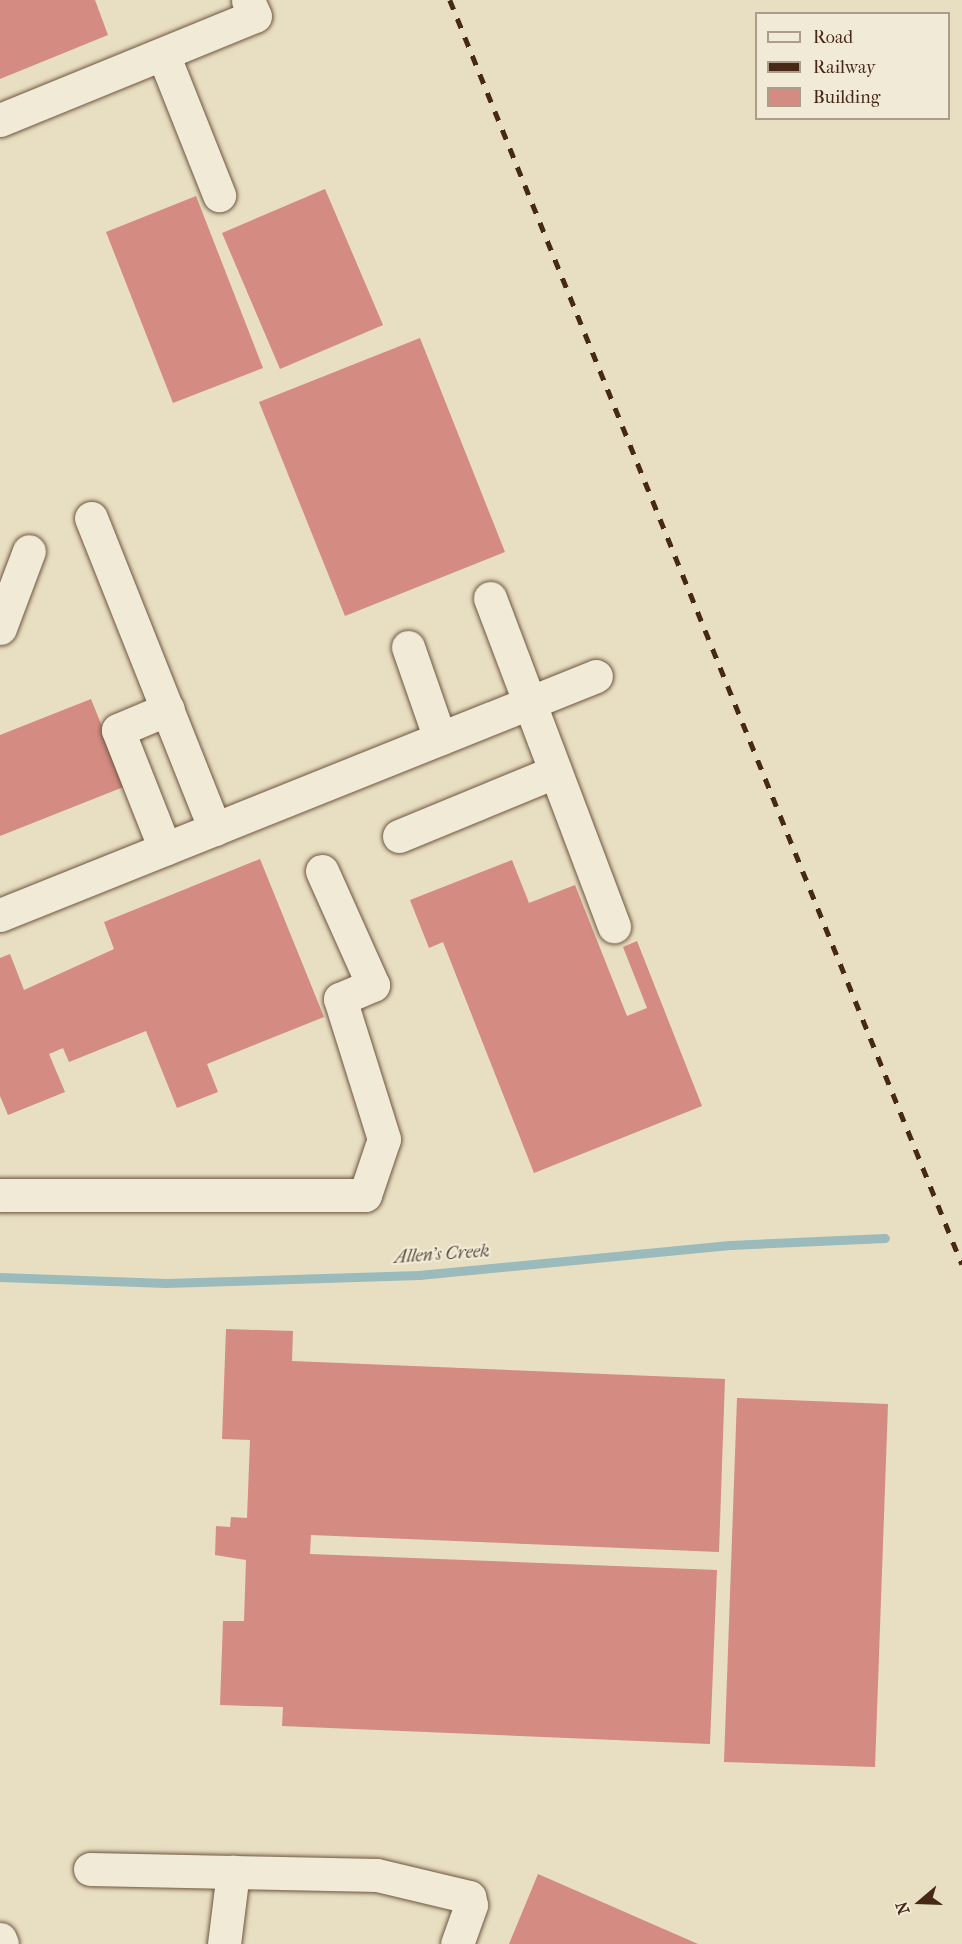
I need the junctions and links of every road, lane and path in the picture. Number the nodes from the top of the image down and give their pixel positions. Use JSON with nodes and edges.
{"nodes":[{"id":1,"x":248,"y":0,"type":"edge"},
{"id":2,"x":163,"y":54,"type":"junction"},
{"id":3,"x":0,"y":120,"type":"edge"},
{"id":4,"x":219,"y":195,"type":"dead end"},
{"id":5,"x":91,"y":518,"type":"dead end"},
{"id":6,"x":29,"y":551,"type":"dead end"},
{"id":7,"x":490,"y":598,"type":"dead end"},
{"id":8,"x":0,"y":628,"type":"edge"},
{"id":9,"x":408,"y":647,"type":"dead end"},
{"id":10,"x":596,"y":676,"type":"dead end"},
{"id":11,"x":529,"y":703,"type":"junction"},
{"id":12,"x":168,"y":709,"type":"junction"},
{"id":13,"x":440,"y":739,"type":"junction"},
{"id":14,"x":554,"y":772,"type":"junction"},
{"id":15,"x":215,"y":829,"type":"junction"},
{"id":16,"x":399,"y":836,"type":"dead end"},
{"id":17,"x":165,"y":849,"type":"junction"},
{"id":18,"x":322,"y":871,"type":"dead end"},
{"id":19,"x":0,"y":915,"type":"edge"},
{"id":20,"x":614,"y":926,"type":"dead end"},
{"id":21,"x":0,"y":1195,"type":"edge"},
{"id":22,"x":90,"y":1869,"type":"dead end"},
{"id":23,"x":233,"y":1872,"type":"junction"},
{"id":24,"x":0,"y":1939,"type":"edge"},
{"id":25,"x":2,"y":1944,"type":"edge"},
{"id":26,"x":224,"y":1944,"type":"edge"},
{"id":27,"x":457,"y":1944,"type":"edge"}],
"edges":[{"from":1,"to":2,"type":"street"},
{"from":2,"to":3,"type":"street"},
{"from":2,"to":4,"type":"street"},
{"from":5,"to":12,"type":"street"},
{"from":6,"to":8,"type":"street"},
{"from":7,"to":11,"type":"street"},
{"from":9,"to":13,"type":"street"},
{"from":10,"to":11,"type":"street"},
{"from":11,"to":13,"type":"street"},
{"from":11,"to":14,"type":"street"},
{"from":12,"to":15,"type":"street"},
{"from":12,"to":17,"type":"street"},
{"from":13,"to":15,"type":"street"},
{"from":14,"to":16,"type":"street"},
{"from":14,"to":20,"type":"street"},
{"from":15,"to":17,"type":"street"},
{"from":17,"to":19,"type":"street"},
{"from":18,"to":21,"type":"street"},
{"from":22,"to":23,"type":"street"},
{"from":23,"to":26,"type":"street"},
{"from":23,"to":27,"type":"street"},
{"from":24,"to":25,"type":"street"}]}
